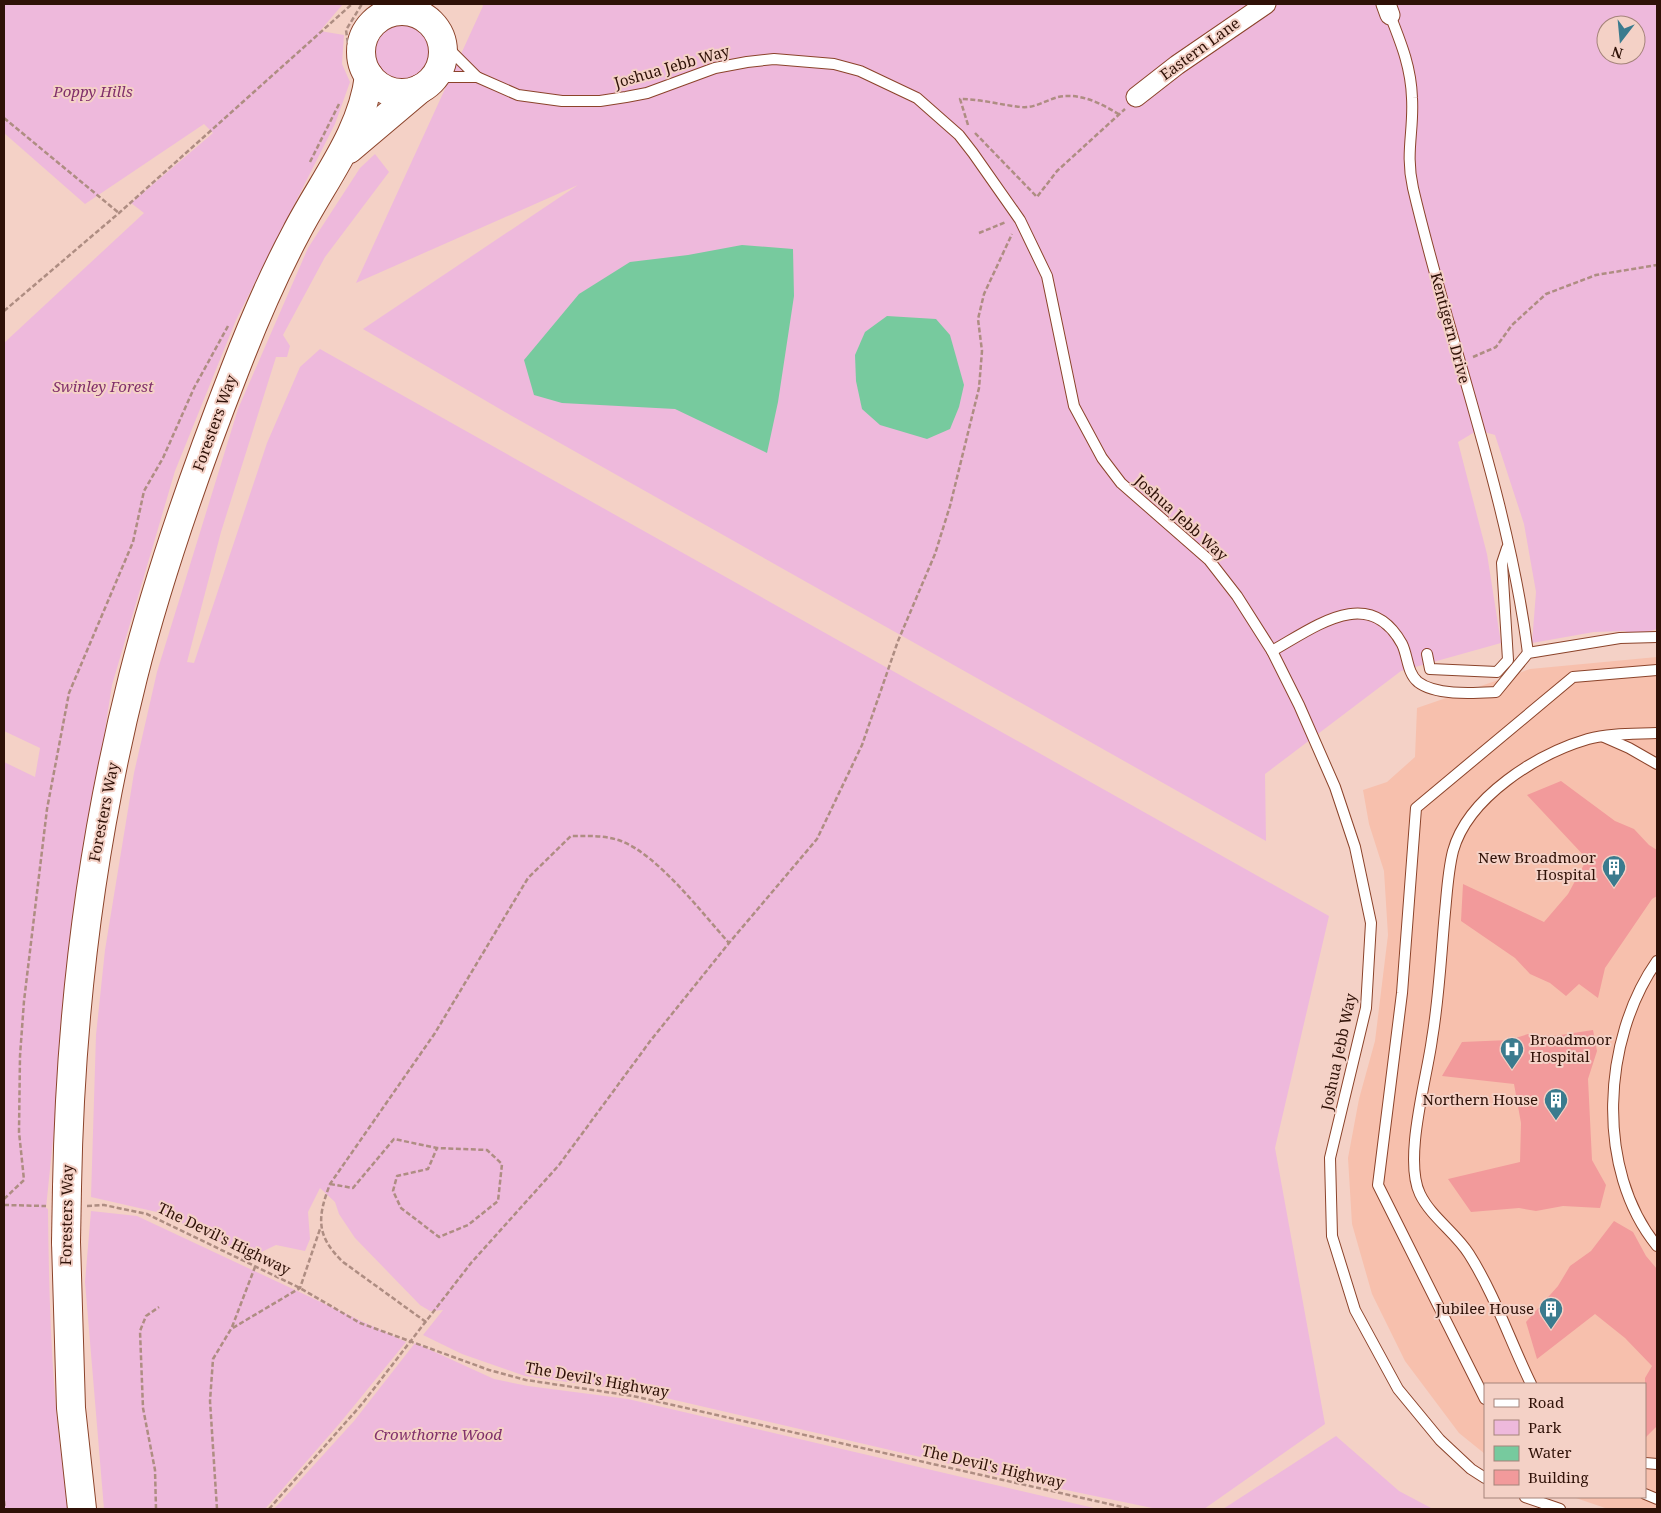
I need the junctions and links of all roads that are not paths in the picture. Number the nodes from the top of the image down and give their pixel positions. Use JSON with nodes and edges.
{"nodes":[{"id":1,"x":1266,"y":4,"type":"edge"},
{"id":2,"x":1388,"y":9,"type":"edge"},
{"id":3,"x":388,"y":10,"type":"edge"},
{"id":4,"x":435,"y":23,"type":"edge"},
{"id":5,"x":369,"y":76,"type":"junction"},
{"id":6,"x":477,"y":77,"type":"junction"},
{"id":7,"x":427,"y":83,"type":"junction"},
{"id":8,"x":1136,"y":97,"type":"dead end"},
{"id":9,"x":341,"y":157,"type":"junction"},
{"id":10,"x":1508,"y":547,"type":"junction"},
{"id":11,"x":1657,"y":636,"type":"edge"},
{"id":12,"x":1272,"y":650,"type":"junction"},
{"id":13,"x":1427,"y":654,"type":"dead end"},
{"id":14,"x":1528,"y":654,"type":"junction"},
{"id":15,"x":1657,"y":670,"type":"edge"},
{"id":16,"x":1657,"y":733,"type":"edge"},
{"id":17,"x":1603,"y":737,"type":"junction"},
{"id":18,"x":1657,"y":764,"type":"edge"},
{"id":19,"x":1657,"y":961,"type":"edge"},
{"id":20,"x":1657,"y":1246,"type":"edge"},
{"id":21,"x":1530,"y":1383,"type":"edge"},
{"id":22,"x":1484,"y":1397,"type":"edge"},
{"id":23,"x":1484,"y":1477,"type":"edge"},
{"id":24,"x":1528,"y":1498,"type":"edge"},
{"id":25,"x":82,"y":1509,"type":"edge"},
{"id":26,"x":1560,"y":1509,"type":"edge"}],
"edges":[{"from":1,"to":8,"type":"street","name":"Eastern Lane"},
{"from":2,"to":10,"type":"lane","name":"Kentigern Drive"},
{"from":3,"to":4,"type":"main road"},
{"from":3,"to":5,"type":"main road"},
{"from":4,"to":6,"type":"lane","name":"Joshua Jebb Way"},
{"from":4,"to":7,"type":"main road"},
{"from":5,"to":7,"type":"main road"},
{"from":5,"to":9,"type":"main road","name":"Foresters Way"},
{"from":6,"to":7,"type":"lane","name":"Joshua Jebb Way"},
{"from":6,"to":12,"type":"lane","name":"Joshua Jebb Way"},
{"from":7,"to":9,"type":"main road","name":"Foresters Way"},
{"from":9,"to":25,"type":"main road","name":"Foresters Way","bridge":true},
{"from":10,"to":13,"type":"lane"},
{"from":10,"to":14,"type":"lane","name":"Kentigern Drive"},
{"from":11,"to":14,"type":"lane"},
{"from":12,"to":14,"type":"lane"},
{"from":12,"to":23,"type":"lane","name":"Joshua Jebb Way"},
{"from":15,"to":22,"type":"lane"},
{"from":16,"to":17,"type":"lane"},
{"from":17,"to":18,"type":"lane"},
{"from":17,"to":21,"type":"lane"},
{"from":19,"to":20,"type":"lane"},
{"from":24,"to":26,"type":"lane"}]}
